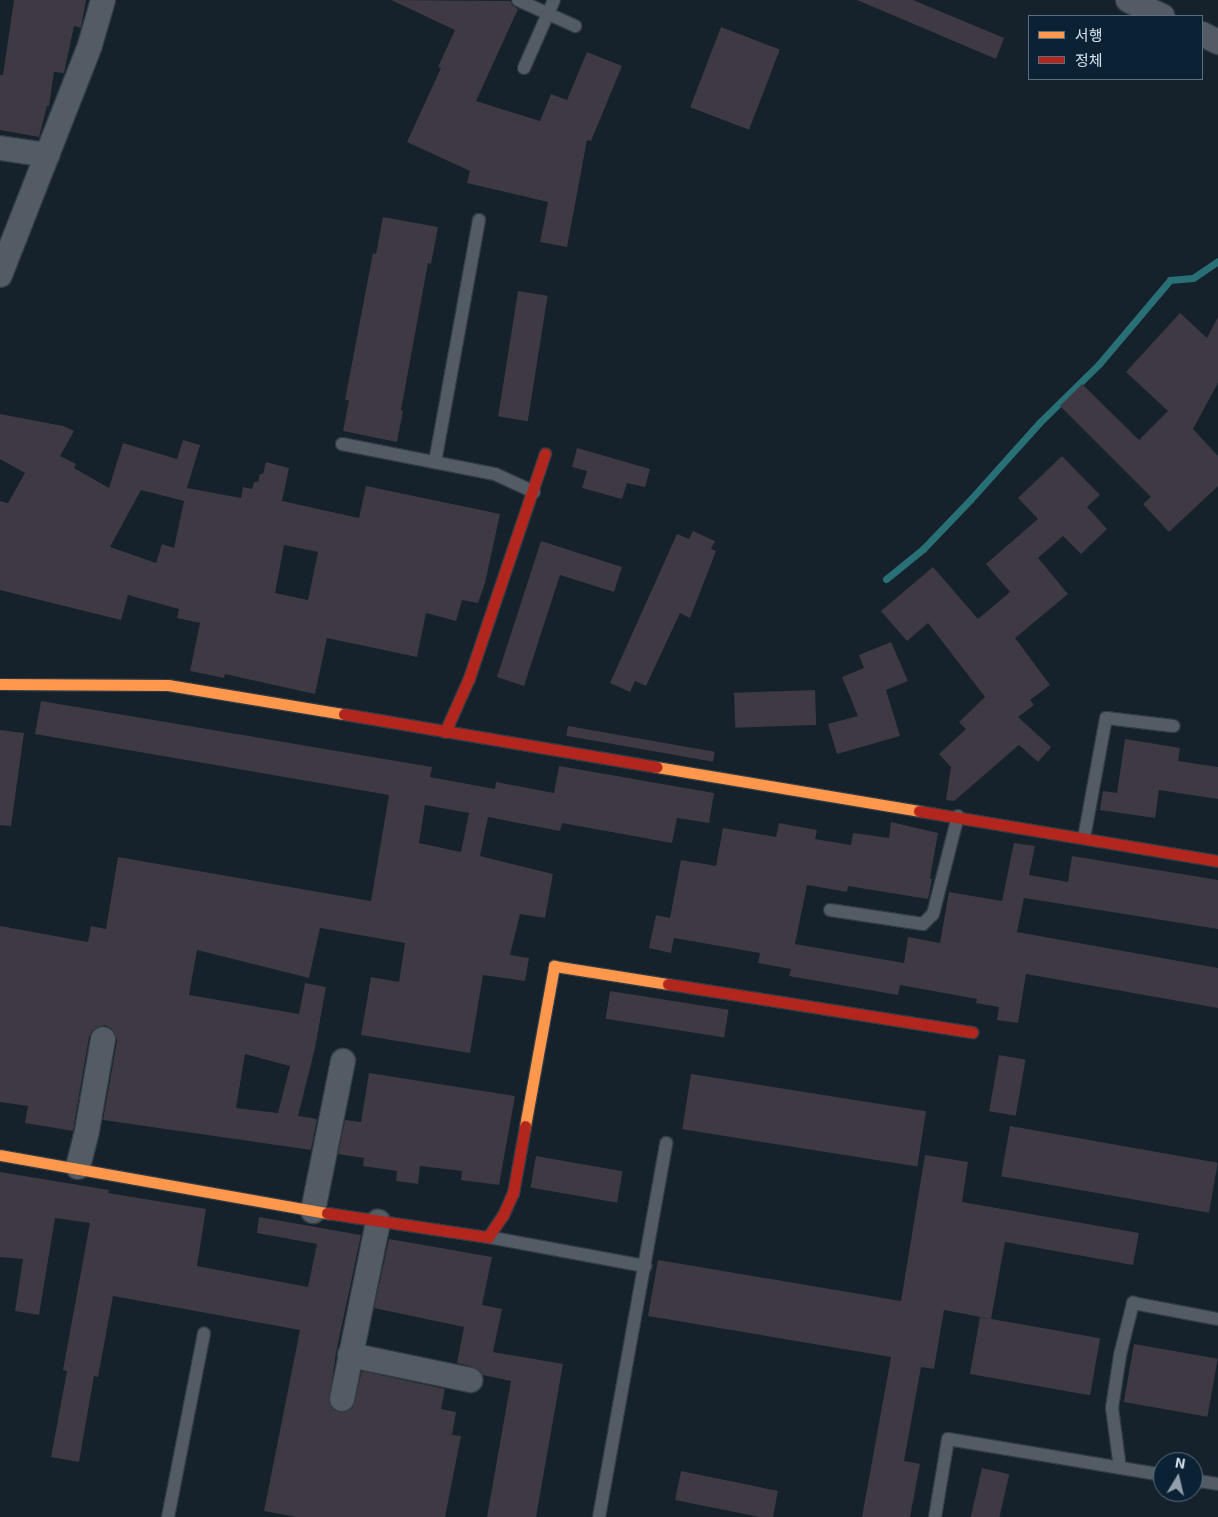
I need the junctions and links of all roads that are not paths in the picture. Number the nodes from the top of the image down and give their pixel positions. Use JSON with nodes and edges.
{"nodes":[{"id":1,"x":103,"y":0,"type":"edge"},
{"id":2,"x":518,"y":0,"type":"edge"},
{"id":3,"x":554,"y":0,"type":"edge"},
{"id":4,"x":1128,"y":0,"type":"edge"},
{"id":5,"x":548,"y":14,"type":"junction"},
{"id":6,"x":1161,"y":15,"type":"edge"},
{"id":7,"x":575,"y":26,"type":"dead end"},
{"id":8,"x":1203,"y":34,"type":"edge"},
{"id":9,"x":1218,"y":42,"type":"edge"},
{"id":10,"x":524,"y":68,"type":"dead end"},
{"id":11,"x":0,"y":148,"type":"edge"},
{"id":12,"x":46,"y":155,"type":"junction"},
{"id":13,"x":479,"y":220,"type":"dead end"},
{"id":14,"x":0,"y":275,"type":"edge"},
{"id":15,"x":342,"y":444,"type":"dead end"},
{"id":16,"x":545,"y":454,"type":"dead end"},
{"id":17,"x":435,"y":462,"type":"junction"},
{"id":18,"x":534,"y":492,"type":"junction"},
{"id":19,"x":0,"y":684,"type":"edge"},
{"id":20,"x":1174,"y":726,"type":"dead end"},
{"id":21,"x":444,"y":732,"type":"junction"},
{"id":22,"x":958,"y":816,"type":"junction"},
{"id":23,"x":1084,"y":838,"type":"junction"},
{"id":24,"x":1218,"y":861,"type":"edge"},
{"id":25,"x":830,"y":910,"type":"dead end"},
{"id":26,"x":972,"y":1032,"type":"dead end"},
{"id":27,"x":103,"y":1039,"type":"dead end"},
{"id":28,"x":343,"y":1061,"type":"dead end"},
{"id":29,"x":666,"y":1143,"type":"dead end"},
{"id":30,"x":0,"y":1155,"type":"edge"},
{"id":31,"x":78,"y":1167,"type":"junction"},
{"id":32,"x":313,"y":1211,"type":"junction"},
{"id":33,"x":378,"y":1222,"type":"junction"},
{"id":34,"x":488,"y":1237,"type":"junction"},
{"id":35,"x":645,"y":1266,"type":"junction"},
{"id":36,"x":1218,"y":1319,"type":"edge"},
{"id":37,"x":204,"y":1333,"type":"dead end"},
{"id":38,"x":350,"y":1355,"type":"junction"},
{"id":39,"x":470,"y":1380,"type":"dead end"},
{"id":40,"x":342,"y":1399,"type":"dead end"},
{"id":41,"x":1120,"y":1468,"type":"junction"},
{"id":42,"x":1153,"y":1473,"type":"edge"},
{"id":43,"x":1203,"y":1482,"type":"edge"},
{"id":44,"x":1218,"y":1484,"type":"edge"},
{"id":45,"x":168,"y":1517,"type":"edge"},
{"id":46,"x":599,"y":1517,"type":"edge"},
{"id":47,"x":935,"y":1517,"type":"edge"}],
"edges":[{"from":1,"to":12,"type":"street"},
{"from":2,"to":5,"type":"lane"},
{"from":3,"to":5,"type":"lane"},
{"from":4,"to":6,"type":"street"},
{"from":5,"to":7,"type":"lane"},
{"from":5,"to":10,"type":"lane"},
{"from":8,"to":9,"type":"street"},
{"from":11,"to":12,"type":"street"},
{"from":12,"to":14,"type":"street"},
{"from":13,"to":17,"type":"lane"},
{"from":15,"to":17,"type":"lane"},
{"from":16,"to":18,"type":"street"},
{"from":17,"to":18,"type":"lane"},
{"from":18,"to":21,"type":"street"},
{"from":19,"to":21,"type":"street"},
{"from":20,"to":23,"type":"lane"},
{"from":21,"to":22,"type":"street"},
{"from":22,"to":23,"type":"street"},
{"from":22,"to":25,"type":"lane"},
{"from":23,"to":24,"type":"street"},
{"from":26,"to":34,"type":"street"},
{"from":27,"to":31,"type":"street"},
{"from":28,"to":32,"type":"street"},
{"from":29,"to":35,"type":"lane"},
{"from":30,"to":31,"type":"street"},
{"from":31,"to":32,"type":"street"},
{"from":32,"to":33,"type":"street"},
{"from":33,"to":34,"type":"street"},
{"from":33,"to":38,"type":"street"},
{"from":34,"to":35,"type":"lane"},
{"from":35,"to":46,"type":"lane"},
{"from":36,"to":41,"type":"lane"},
{"from":37,"to":45,"type":"lane"},
{"from":38,"to":39,"type":"street"},
{"from":38,"to":40,"type":"street"},
{"from":41,"to":42,"type":"lane"},
{"from":41,"to":47,"type":"lane"},
{"from":43,"to":44,"type":"lane"}]}
